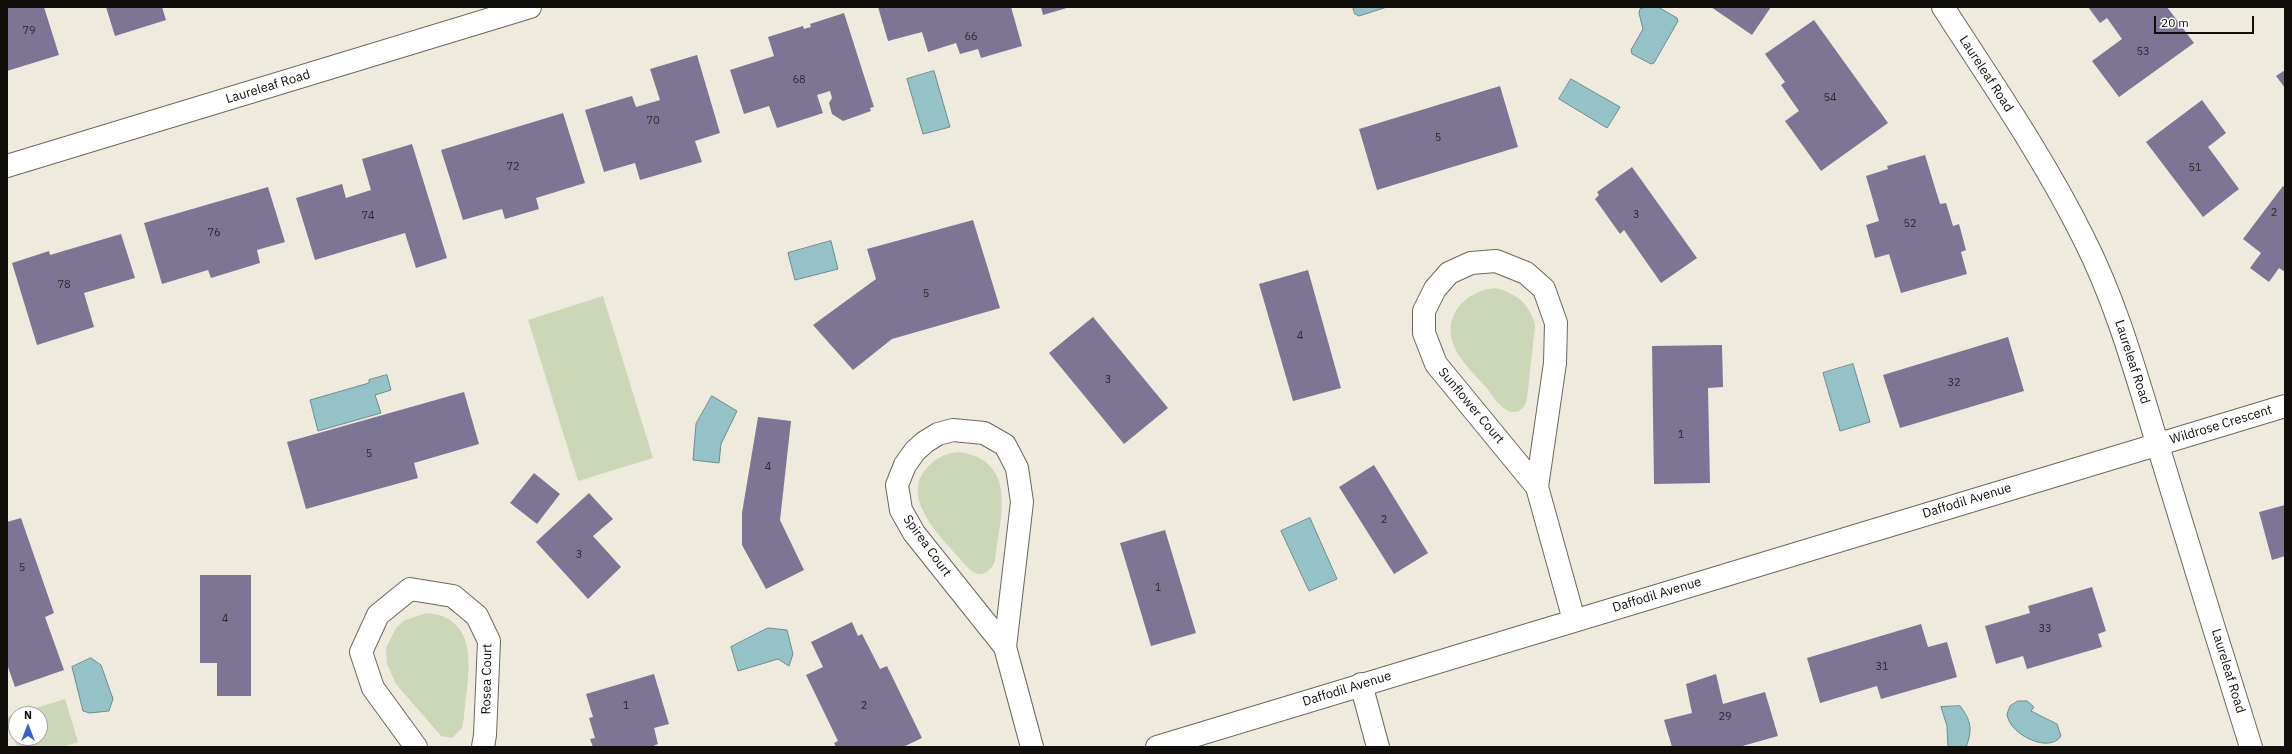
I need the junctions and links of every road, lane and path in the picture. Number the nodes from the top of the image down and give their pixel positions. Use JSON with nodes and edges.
{"nodes":[{"id":1,"x":530,"y":7,"type":"edge"},
{"id":2,"x":1943,"y":7,"type":"edge"},
{"id":3,"x":7,"y":166,"type":"edge"},
{"id":4,"x":2285,"y":406,"type":"edge"},
{"id":5,"x":2157,"y":444,"type":"junction"},
{"id":6,"x":1537,"y":486,"type":"junction"},
{"id":7,"x":1574,"y":620,"type":"junction"},
{"id":8,"x":1005,"y":647,"type":"junction"},
{"id":9,"x":1361,"y":684,"type":"junction"},
{"id":10,"x":416,"y":747,"type":"edge"},
{"id":11,"x":483,"y":747,"type":"edge"},
{"id":12,"x":1032,"y":747,"type":"edge"},
{"id":13,"x":1157,"y":747,"type":"edge"},
{"id":14,"x":1378,"y":747,"type":"edge"},
{"id":15,"x":2251,"y":747,"type":"edge"}],
"edges":[{"from":1,"to":3,"type":"street","name":"Laureleaf Road"},
{"from":2,"to":5,"type":"street","name":"Laureleaf Road"},
{"from":4,"to":5,"type":"street","name":"Wildrose Crescent"},
{"from":5,"to":7,"type":"street","name":"Daffodil Avenue"},
{"from":5,"to":15,"type":"street","name":"Laureleaf Road"},
{"from":6,"to":6,"type":"street","name":"Sunflower Court"},
{"from":6,"to":7,"type":"street","name":"Sunflower Court"},
{"from":7,"to":9,"type":"street","name":"Daffodil Avenue"},
{"from":8,"to":8,"type":"street","name":"Spirea Court"},
{"from":8,"to":12,"type":"street","name":"Spirea Court"},
{"from":9,"to":13,"type":"street","name":"Daffodil Avenue"},
{"from":9,"to":14,"type":"street"},
{"from":10,"to":11,"type":"street","name":"Rosea Court"}]}
